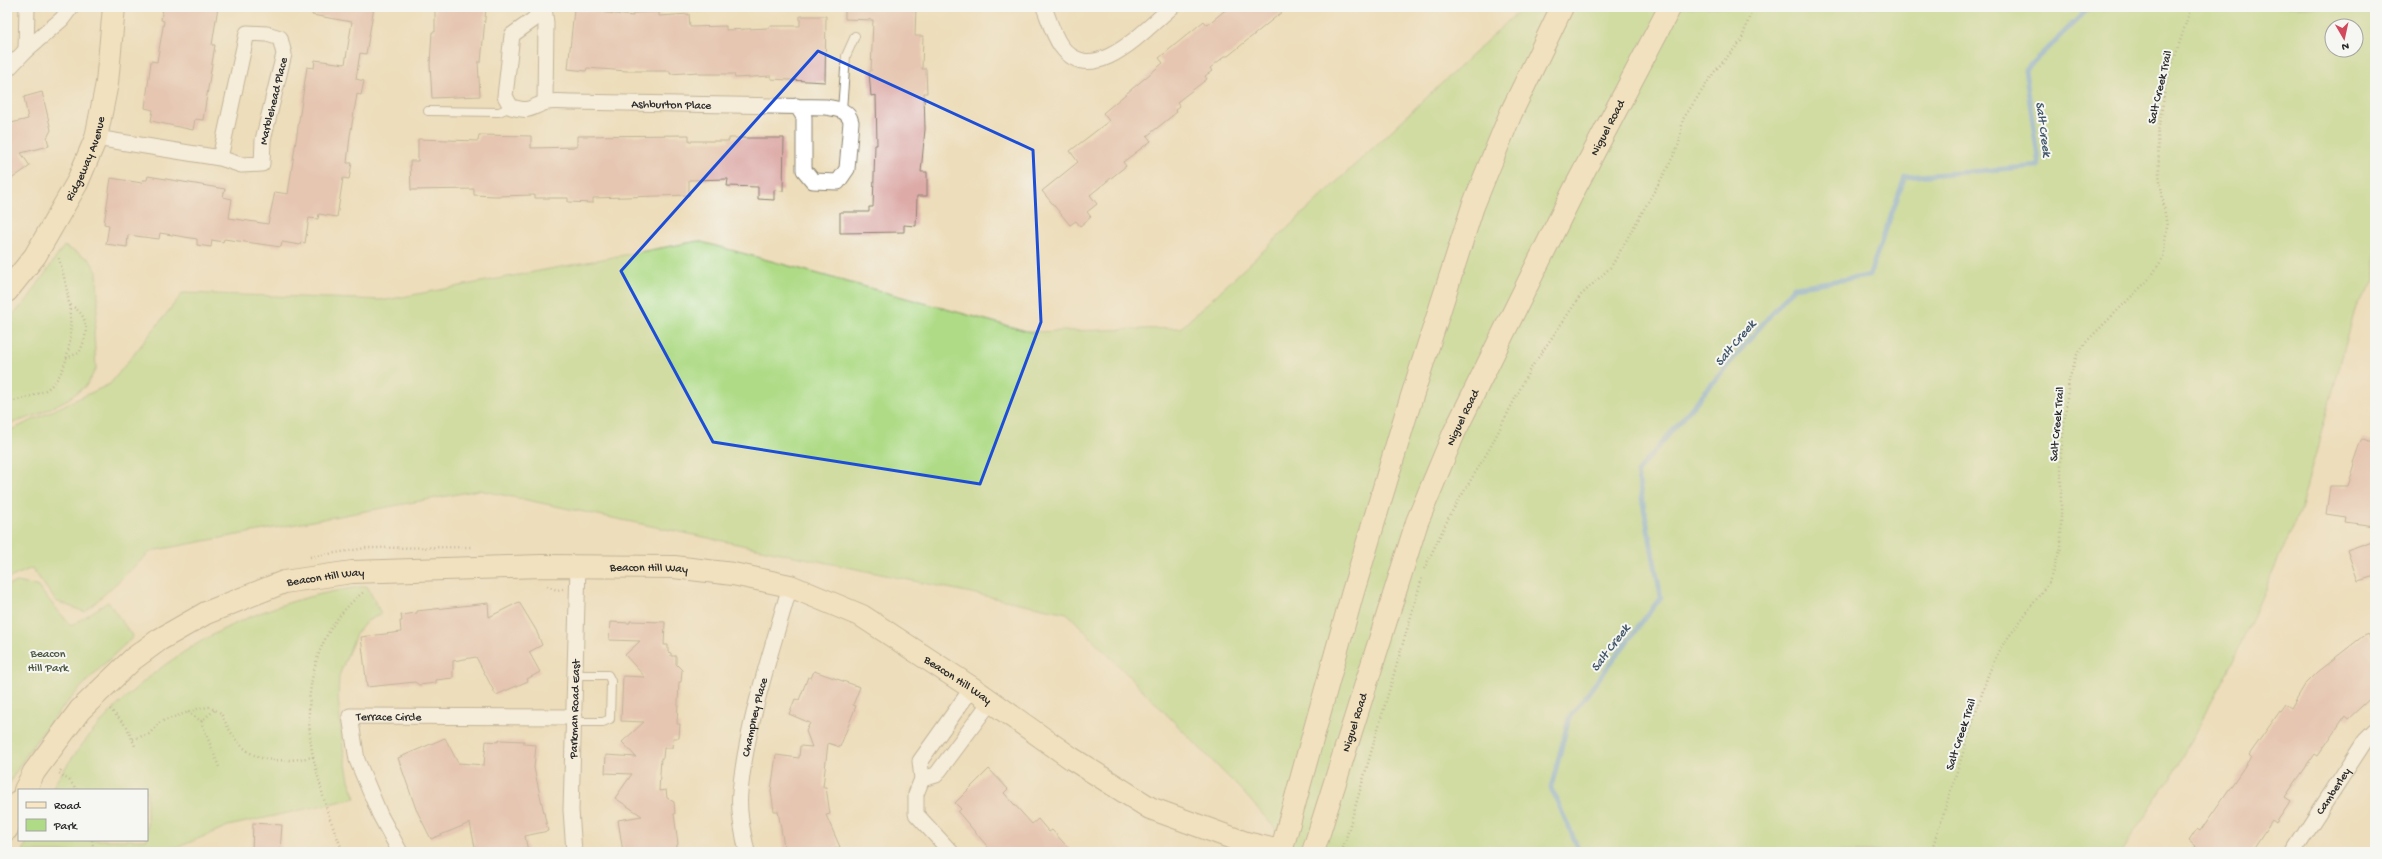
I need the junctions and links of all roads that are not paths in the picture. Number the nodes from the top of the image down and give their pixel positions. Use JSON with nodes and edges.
{"nodes":[{"id":1,"x":27,"y":7,"type":"edge"},
{"id":2,"x":71,"y":7,"type":"edge"},
{"id":3,"x":114,"y":7,"type":"edge"},
{"id":4,"x":1044,"y":7,"type":"edge"},
{"id":5,"x":1172,"y":7,"type":"edge"},
{"id":6,"x":1562,"y":7,"type":"edge"},
{"id":7,"x":1670,"y":7,"type":"edge"},
{"id":8,"x":544,"y":8,"type":"edge"},
{"id":9,"x":855,"y":36,"type":"dead end"},
{"id":10,"x":26,"y":50,"type":"junction"},
{"id":11,"x":7,"y":70,"type":"edge"},
{"id":12,"x":545,"y":102,"type":"junction"},
{"id":13,"x":797,"y":106,"type":"junction"},
{"id":14,"x":511,"y":107,"type":"junction"},
{"id":15,"x":842,"y":110,"type":"junction"},
{"id":16,"x":428,"y":111,"type":"dead end"},
{"id":17,"x":96,"y":138,"type":"junction"},
{"id":18,"x":220,"y":158,"type":"junction"},
{"id":19,"x":7,"y":291,"type":"edge"},
{"id":20,"x":578,"y":566,"type":"junction"},
{"id":21,"x":790,"y":586,"type":"junction"},
{"id":22,"x":576,"y":675,"type":"junction"},
{"id":23,"x":972,"y":688,"type":"junction"},
{"id":24,"x":991,"y":701,"type":"junction"},
{"id":25,"x":575,"y":719,"type":"junction"},
{"id":26,"x":2375,"y":731,"type":"edge"},
{"id":27,"x":922,"y":779,"type":"junction"},
{"id":28,"x":26,"y":789,"type":"edge"},
{"id":29,"x":18,"y":803,"type":"edge"},
{"id":30,"x":7,"y":829,"type":"edge"},
{"id":31,"x":400,"y":852,"type":"edge"},
{"id":32,"x":574,"y":852,"type":"edge"},
{"id":33,"x":747,"y":852,"type":"edge"},
{"id":34,"x":951,"y":852,"type":"edge"},
{"id":35,"x":1282,"y":852,"type":"edge"},
{"id":36,"x":1313,"y":852,"type":"edge"},
{"id":37,"x":2294,"y":852,"type":"edge"}],
"edges":[{"from":1,"to":10,"type":"street"},
{"from":2,"to":10,"type":"street"},
{"from":3,"to":17,"type":"main road","name":"Ridgeway Avenue"},
{"from":4,"to":5,"type":"street"},
{"from":6,"to":35,"type":"main road"},
{"from":7,"to":36,"type":"main road","name":"Niguel Road"},
{"from":8,"to":12,"type":"street"},
{"from":8,"to":14,"type":"street"},
{"from":9,"to":15,"type":"lane"},
{"from":10,"to":11,"type":"street"},
{"from":12,"to":13,"type":"street","name":"Ashburton Place"},
{"from":12,"to":14,"type":"street","name":"Ashburton Place"},
{"from":13,"to":15,"type":"street","name":"Ashburton Place"},
{"from":13,"to":15,"type":"street"},
{"from":14,"to":16,"type":"lane"},
{"from":17,"to":18,"type":"street","name":"Marblehead Place"},
{"from":17,"to":19,"type":"main road","name":"Ridgeway Avenue"},
{"from":18,"to":18,"type":"street","name":"Marblehead Place"},
{"from":20,"to":21,"type":"main road","name":"Beacon Hill Way"},
{"from":20,"to":22,"type":"street","name":"Parkman Road East"},
{"from":20,"to":28,"type":"main road","name":"Beacon Hill Way"},
{"from":21,"to":23,"type":"main road","name":"Beacon Hill Way"},
{"from":21,"to":33,"type":"street","name":"Champney Place"},
{"from":22,"to":25,"type":"street","name":"Parkman Road East"},
{"from":22,"to":25,"type":"lane"},
{"from":23,"to":24,"type":"main road","name":"Beacon Hill Way"},
{"from":23,"to":27,"type":"street"},
{"from":24,"to":27,"type":"street"},
{"from":24,"to":35,"type":"main road","name":"Beacon Hill Way"},
{"from":25,"to":31,"type":"street","name":"Terrace Circle"},
{"from":25,"to":32,"type":"street","name":"Parkman Road East"},
{"from":26,"to":37,"type":"street","name":"Camberley"},
{"from":27,"to":34,"type":"street"},
{"from":29,"to":30,"type":"main road"}]}
